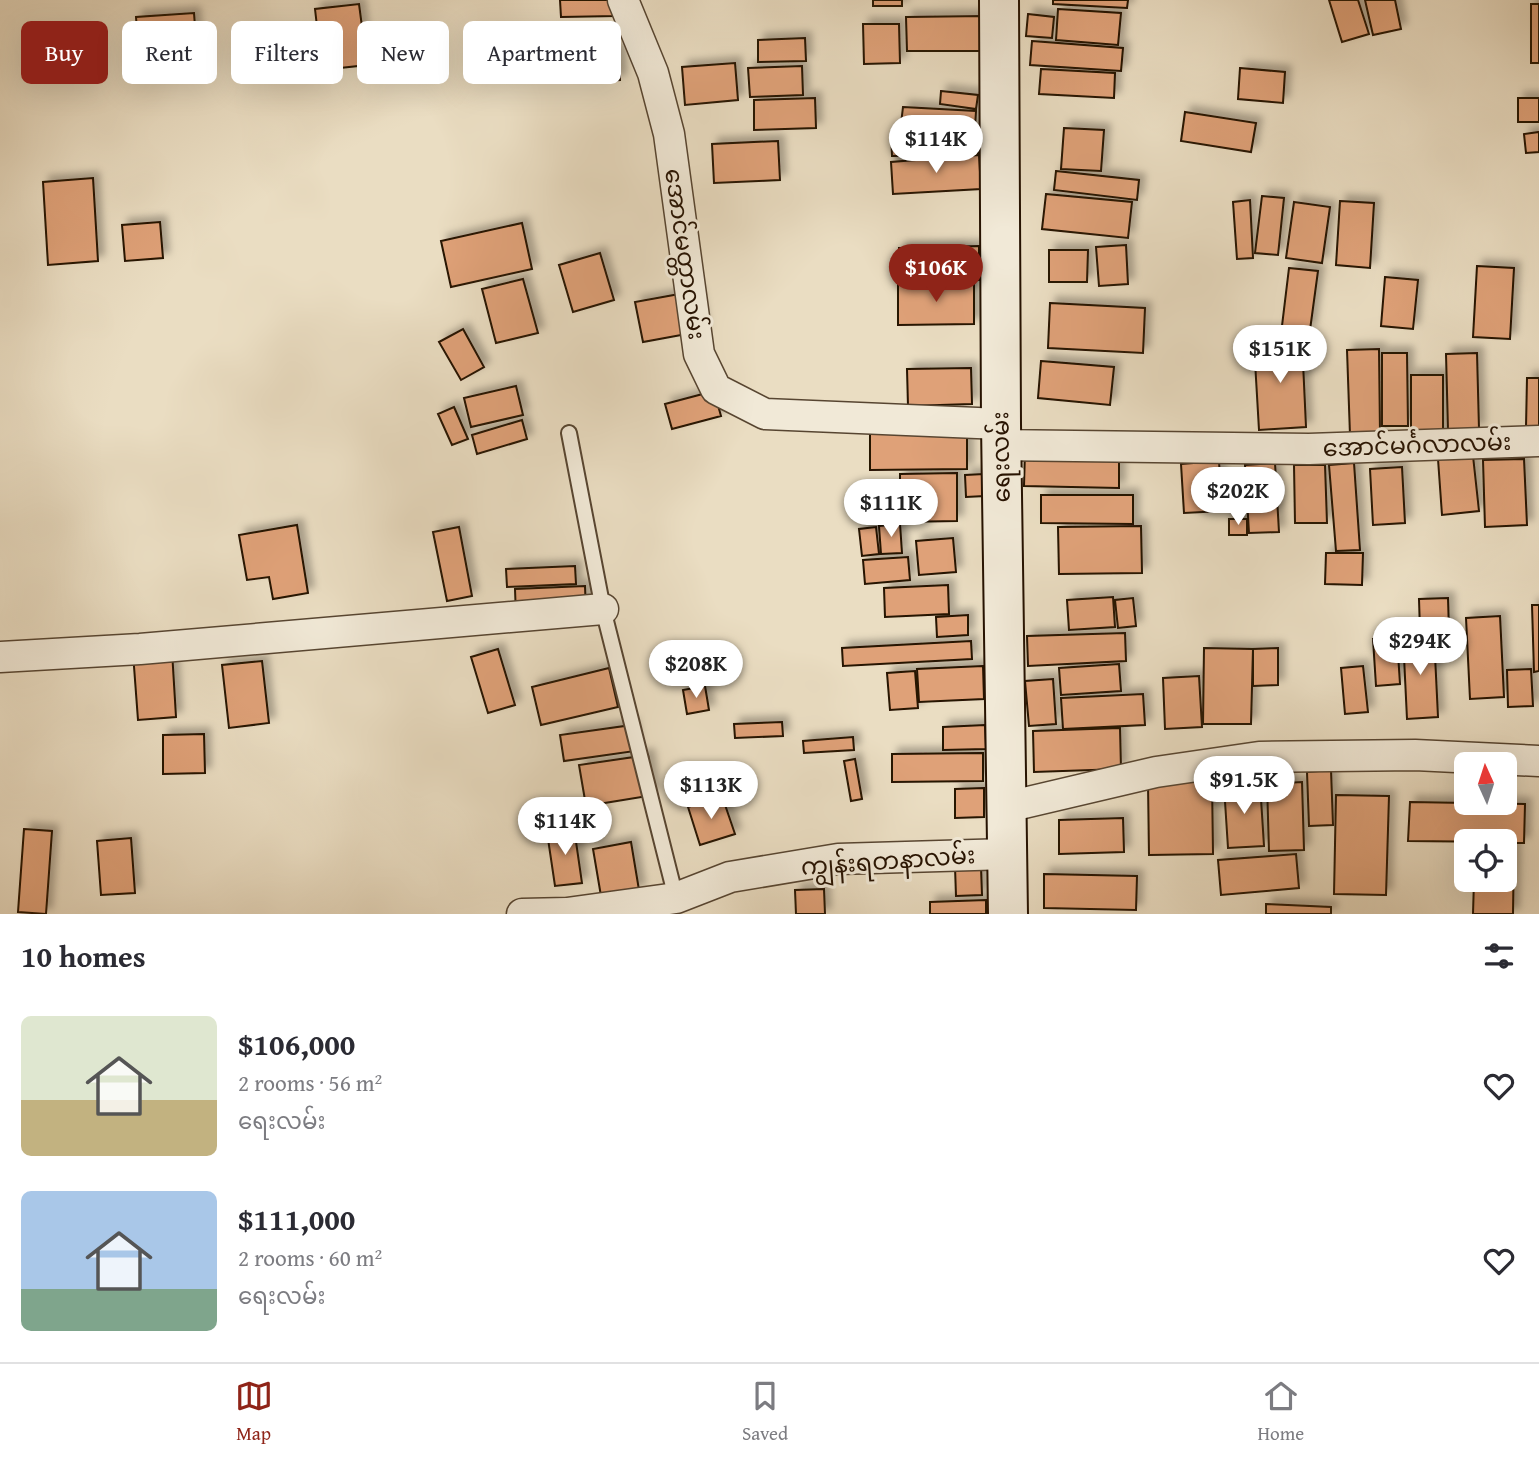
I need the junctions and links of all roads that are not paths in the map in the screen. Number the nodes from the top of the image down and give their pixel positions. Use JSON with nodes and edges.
{"nodes":[{"id":1,"x":623,"y":0,"type":"edge"},
{"id":2,"x":999,"y":0,"type":"edge"},
{"id":3,"x":569,"y":433,"type":"dead end"},
{"id":4,"x":1001,"y":435,"type":"junction"},
{"id":5,"x":1539,"y":441,"type":"edge"},
{"id":6,"x":603,"y":609,"type":"junction"},
{"id":7,"x":0,"y":657,"type":"edge"},
{"id":8,"x":1539,"y":761,"type":"edge"},
{"id":9,"x":1007,"y":807,"type":"junction"},
{"id":10,"x":1008,"y":854,"type":"junction"},
{"id":11,"x":656,"y":904,"type":"edge"},
{"id":12,"x":522,"y":914,"type":"edge"},
{"id":13,"x":1008,"y":914,"type":"edge"}],
"edges":[{"from":1,"to":4,"type":"street","name":"အောင်မတ္တာလမ်း"},
{"from":2,"to":4,"type":"street","name":"ရေးလမ်း"},
{"from":3,"to":6,"type":"lane"},
{"from":4,"to":5,"type":"street","name":"အောင်မင်္ဂလာလမ်း"},
{"from":4,"to":9,"type":"street","name":"ရေးလမ်း"},
{"from":6,"to":7,"type":"street"},
{"from":6,"to":11,"type":"lane"},
{"from":8,"to":9,"type":"street"},
{"from":9,"to":10,"type":"street","name":"ရေးလမ်း"},
{"from":10,"to":11,"type":"street","name":"ကျွန်းရတနာလမ်း"},
{"from":10,"to":13,"type":"street","name":"ရေးလမ်း"},
{"from":11,"to":12,"type":"street","name":"ကျွန်းရတနာလမ်း"}]}
